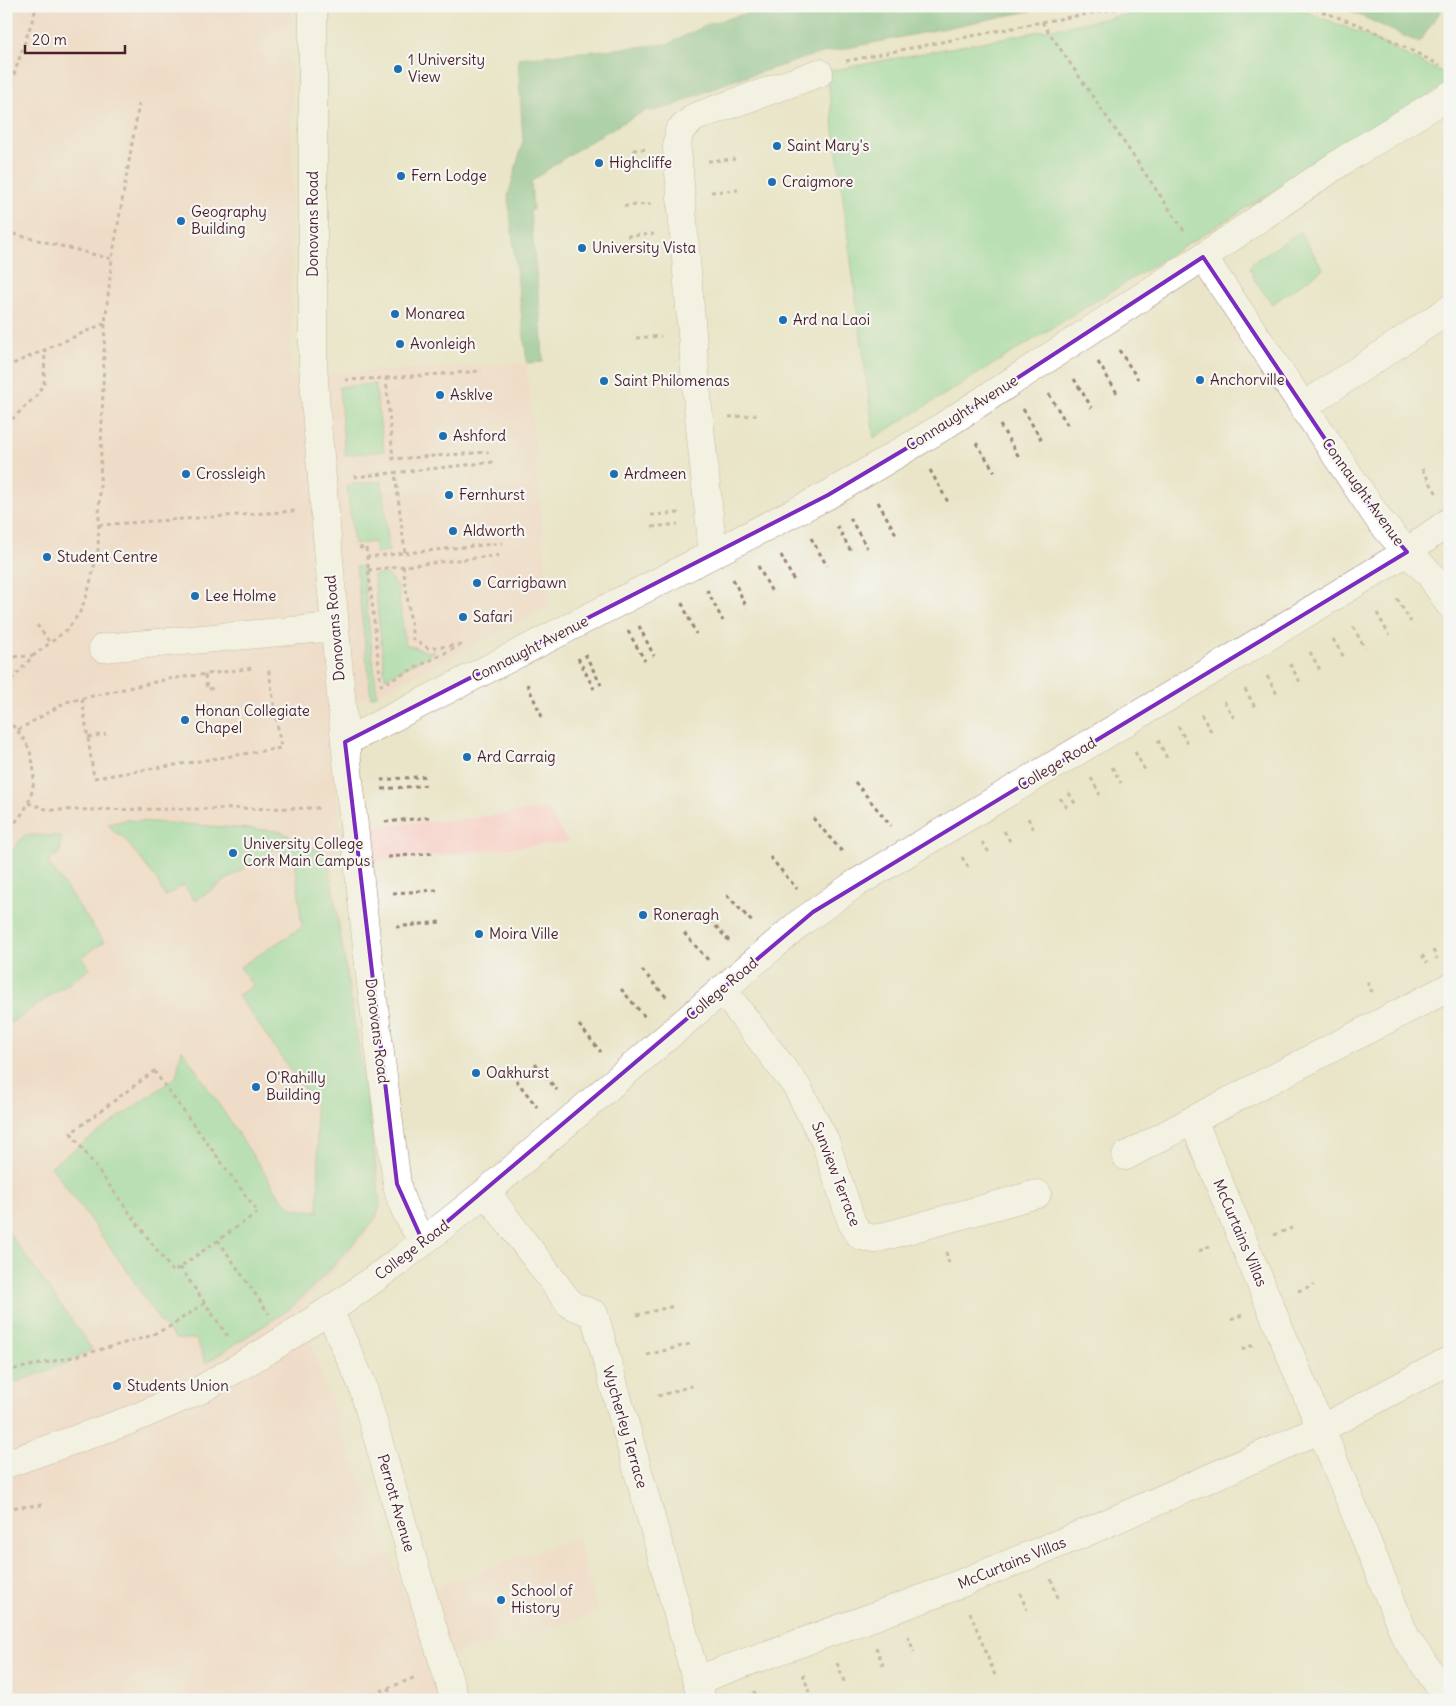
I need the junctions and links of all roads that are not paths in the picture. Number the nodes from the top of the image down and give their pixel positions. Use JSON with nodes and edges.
{"nodes":[{"id":1,"x":313,"y":6,"type":"edge"},
{"id":2,"x":818,"y":73,"type":"road end"},
{"id":3,"x":1450,"y":95,"type":"edge"},
{"id":4,"x":1202,"y":257,"type":"junction"},
{"id":5,"x":1450,"y":309,"type":"edge"},
{"id":6,"x":1303,"y":407,"type":"junction"},
{"id":7,"x":1450,"y":521,"type":"edge"},
{"id":8,"x":1407,"y":552,"type":"junction"},
{"id":9,"x":713,"y":553,"type":"junction"},
{"id":10,"x":1450,"y":605,"type":"edge"},
{"id":11,"x":335,"y":627,"type":"junction"},
{"id":12,"x":103,"y":648,"type":"dead end"},
{"id":13,"x":345,"y":742,"type":"junction"},
{"id":14,"x":1450,"y":988,"type":"edge"},
{"id":15,"x":722,"y":989,"type":"junction"},
{"id":16,"x":1193,"y":1120,"type":"junction"},
{"id":17,"x":1126,"y":1156,"type":"dead end"},
{"id":18,"x":486,"y":1192,"type":"junction"},
{"id":19,"x":1037,"y":1194,"type":"dead end"},
{"id":20,"x":423,"y":1242,"type":"junction"},
{"id":21,"x":329,"y":1310,"type":"junction"},
{"id":22,"x":1450,"y":1360,"type":"edge"},
{"id":23,"x":1322,"y":1429,"type":"junction"},
{"id":24,"x":6,"y":1464,"type":"edge"},
{"id":25,"x":699,"y":1690,"type":"edge"},
{"id":26,"x":455,"y":1700,"type":"edge"},
{"id":27,"x":1449,"y":1700,"type":"edge"}],
"edges":[{"from":1,"to":11,"type":"street","name":"Donovans Road"},
{"from":2,"to":9,"type":"street"},
{"from":3,"to":4,"type":"street","name":"Connaught Avenue"},
{"from":4,"to":6,"type":"street","name":"Connaught Avenue"},
{"from":4,"to":9,"type":"street","name":"Connaught Avenue"},
{"from":5,"to":6,"type":"street"},
{"from":6,"to":8,"type":"street","name":"Connaught Avenue"},
{"from":7,"to":8,"type":"street","name":"College Road"},
{"from":8,"to":10,"type":"street"},
{"from":8,"to":15,"type":"street","name":"College Road"},
{"from":9,"to":13,"type":"street","name":"Connaught Avenue"},
{"from":11,"to":12,"type":"street"},
{"from":11,"to":13,"type":"street","name":"Donovans Road"},
{"from":13,"to":20,"type":"street","name":"Donovans Road"},
{"from":14,"to":16,"type":"street"},
{"from":15,"to":18,"type":"street","name":"College Road"},
{"from":15,"to":19,"type":"street","name":"Sunview Terrace"},
{"from":16,"to":17,"type":"street"},
{"from":16,"to":23,"type":"street","name":"McCurtains Villas"},
{"from":18,"to":20,"type":"street","name":"College Road"},
{"from":18,"to":25,"type":"street","name":"Wycherley Terrace"},
{"from":20,"to":21,"type":"street","name":"College Road"},
{"from":21,"to":24,"type":"street","name":"College Road"},
{"from":21,"to":26,"type":"street","name":"Perrott Avenue"},
{"from":22,"to":23,"type":"street","name":"McCurtains Villas"},
{"from":23,"to":25,"type":"street","name":"McCurtains Villas"},
{"from":23,"to":27,"type":"street","name":"McCurtains Villas"}]}
